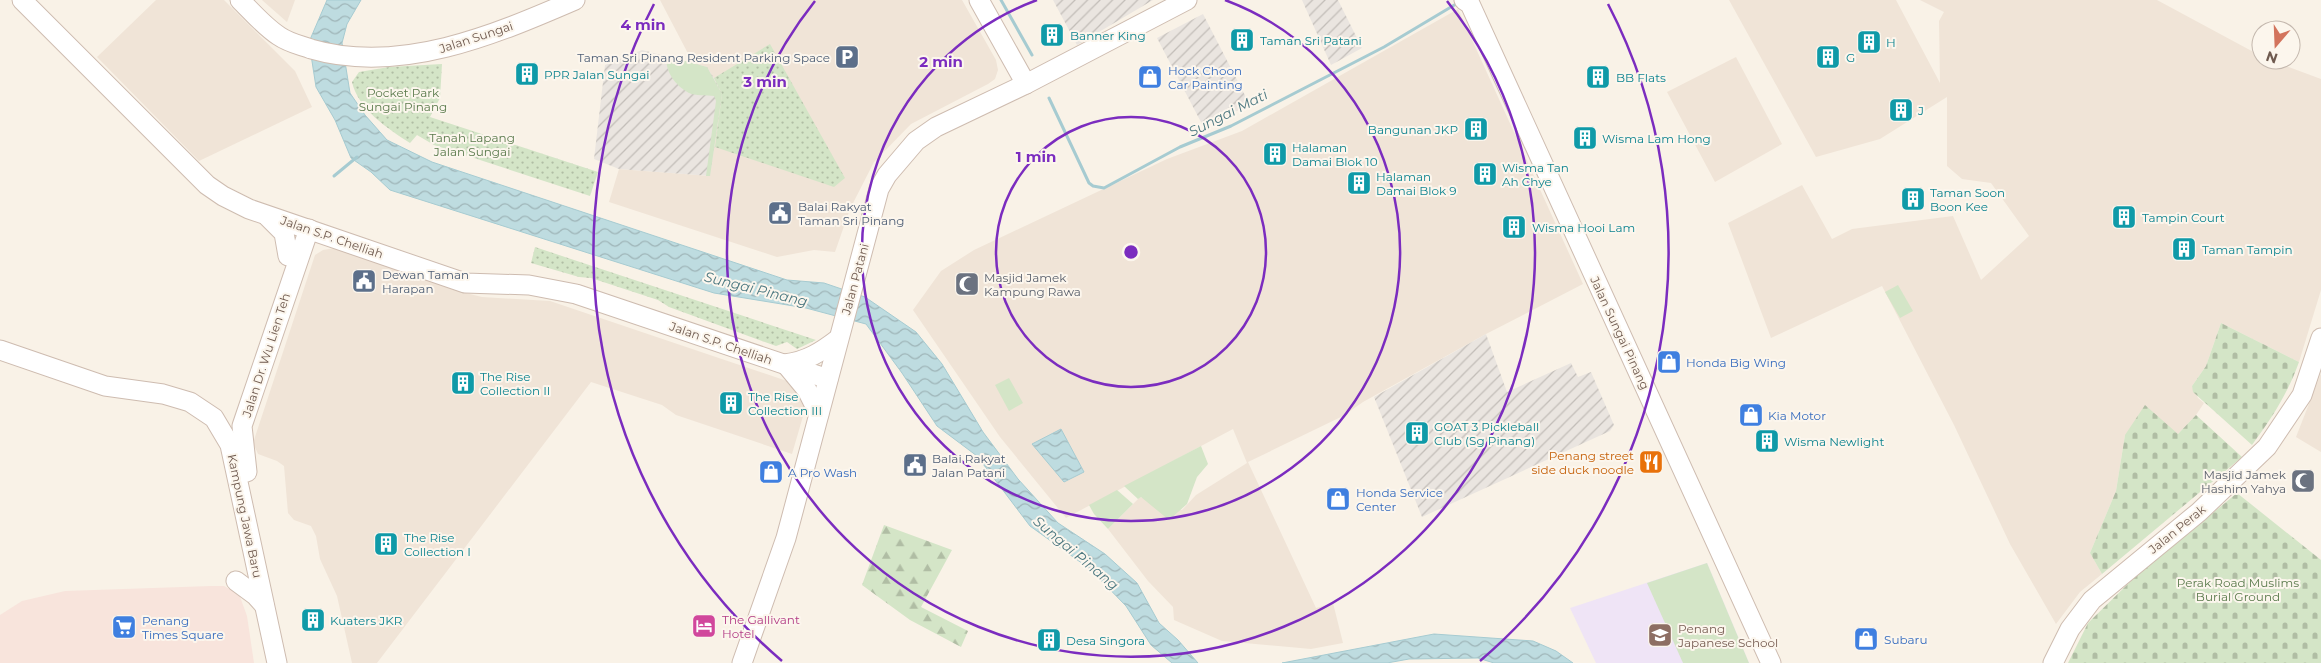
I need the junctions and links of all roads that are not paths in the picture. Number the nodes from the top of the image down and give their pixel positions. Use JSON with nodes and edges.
{"nodes":[{"id":1,"x":22,"y":0,"type":"edge"},
{"id":2,"x":240,"y":0,"type":"edge"},
{"id":3,"x":575,"y":0,"type":"edge"},
{"id":4,"x":979,"y":0,"type":"edge"},
{"id":5,"x":1188,"y":0,"type":"edge"},
{"id":6,"x":1468,"y":1,"type":"edge"},
{"id":7,"x":1026,"y":84,"type":"junction"},
{"id":8,"x":266,"y":214,"type":"junction"},
{"id":9,"x":304,"y":227,"type":"junction"},
{"id":10,"x":339,"y":239,"type":"junction"},
{"id":11,"x":293,"y":257,"type":"junction"},
{"id":12,"x":840,"y":332,"type":"junction"},
{"id":13,"x":2321,"y":338,"type":"edge"},
{"id":14,"x":0,"y":350,"type":"edge"},
{"id":15,"x":251,"y":364,"type":"dead end"},
{"id":16,"x":785,"y":364,"type":"junction"},
{"id":17,"x":828,"y":380,"type":"junction"},
{"id":18,"x":818,"y":414,"type":"junction"},
{"id":19,"x":244,"y":512,"type":"junction"},
{"id":20,"x":236,"y":581,"type":"dead end"},
{"id":21,"x":264,"y":606,"type":"junction"},
{"id":22,"x":277,"y":663,"type":"edge"},
{"id":23,"x":742,"y":663,"type":"edge"},
{"id":24,"x":1771,"y":663,"type":"edge"},
{"id":25,"x":2053,"y":663,"type":"edge"}],
"edges":[{"from":1,"to":8,"type":"street","name":"Jalan S.P. Chelliah"},
{"from":2,"to":3,"type":"street","name":"Jalan Sungai"},
{"from":4,"to":7,"type":"street"},
{"from":5,"to":7,"type":"street","name":"Jalan Patani"},
{"from":6,"to":24,"type":"street","name":"Jalan Sungai Pinang"},
{"from":7,"to":12,"type":"street","name":"Jalan Patani"},
{"from":8,"to":9,"type":"street","name":"Jalan S.P. Chelliah"},
{"from":8,"to":11,"type":"street"},
{"from":9,"to":10,"type":"street","name":"Jalan S.P. Chelliah"},
{"from":9,"to":11,"type":"street","name":"Jalan Dr. Wu Lien Teh"},
{"from":10,"to":11,"type":"street"},
{"from":10,"to":16,"type":"street","name":"Jalan S.P. Chelliah"},
{"from":11,"to":15,"type":"street","name":"Jalan Dr. Wu Lien Teh"},
{"from":11,"to":19,"type":"street","name":"Jalan Dr. Wu Lien Teh"},
{"from":12,"to":16,"type":"street"},
{"from":12,"to":17,"type":"street","name":"Jalan Patani"},
{"from":13,"to":25,"type":"street","name":"Jalan Perak"},
{"from":14,"to":19,"type":"street","name":"Kampung Jawa Baru"},
{"from":16,"to":17,"type":"street","name":"Jalan S.P. Chelliah"},
{"from":16,"to":18,"type":"street"},
{"from":17,"to":18,"type":"street","name":"Jalan Patani"},
{"from":18,"to":23,"type":"street","name":"Jalan Patani"},
{"from":19,"to":21,"type":"street","name":"Kampung Jawa Baru"},
{"from":20,"to":21,"type":"street"},
{"from":21,"to":22,"type":"street","name":"Kampung Jawa Baru"}]}
